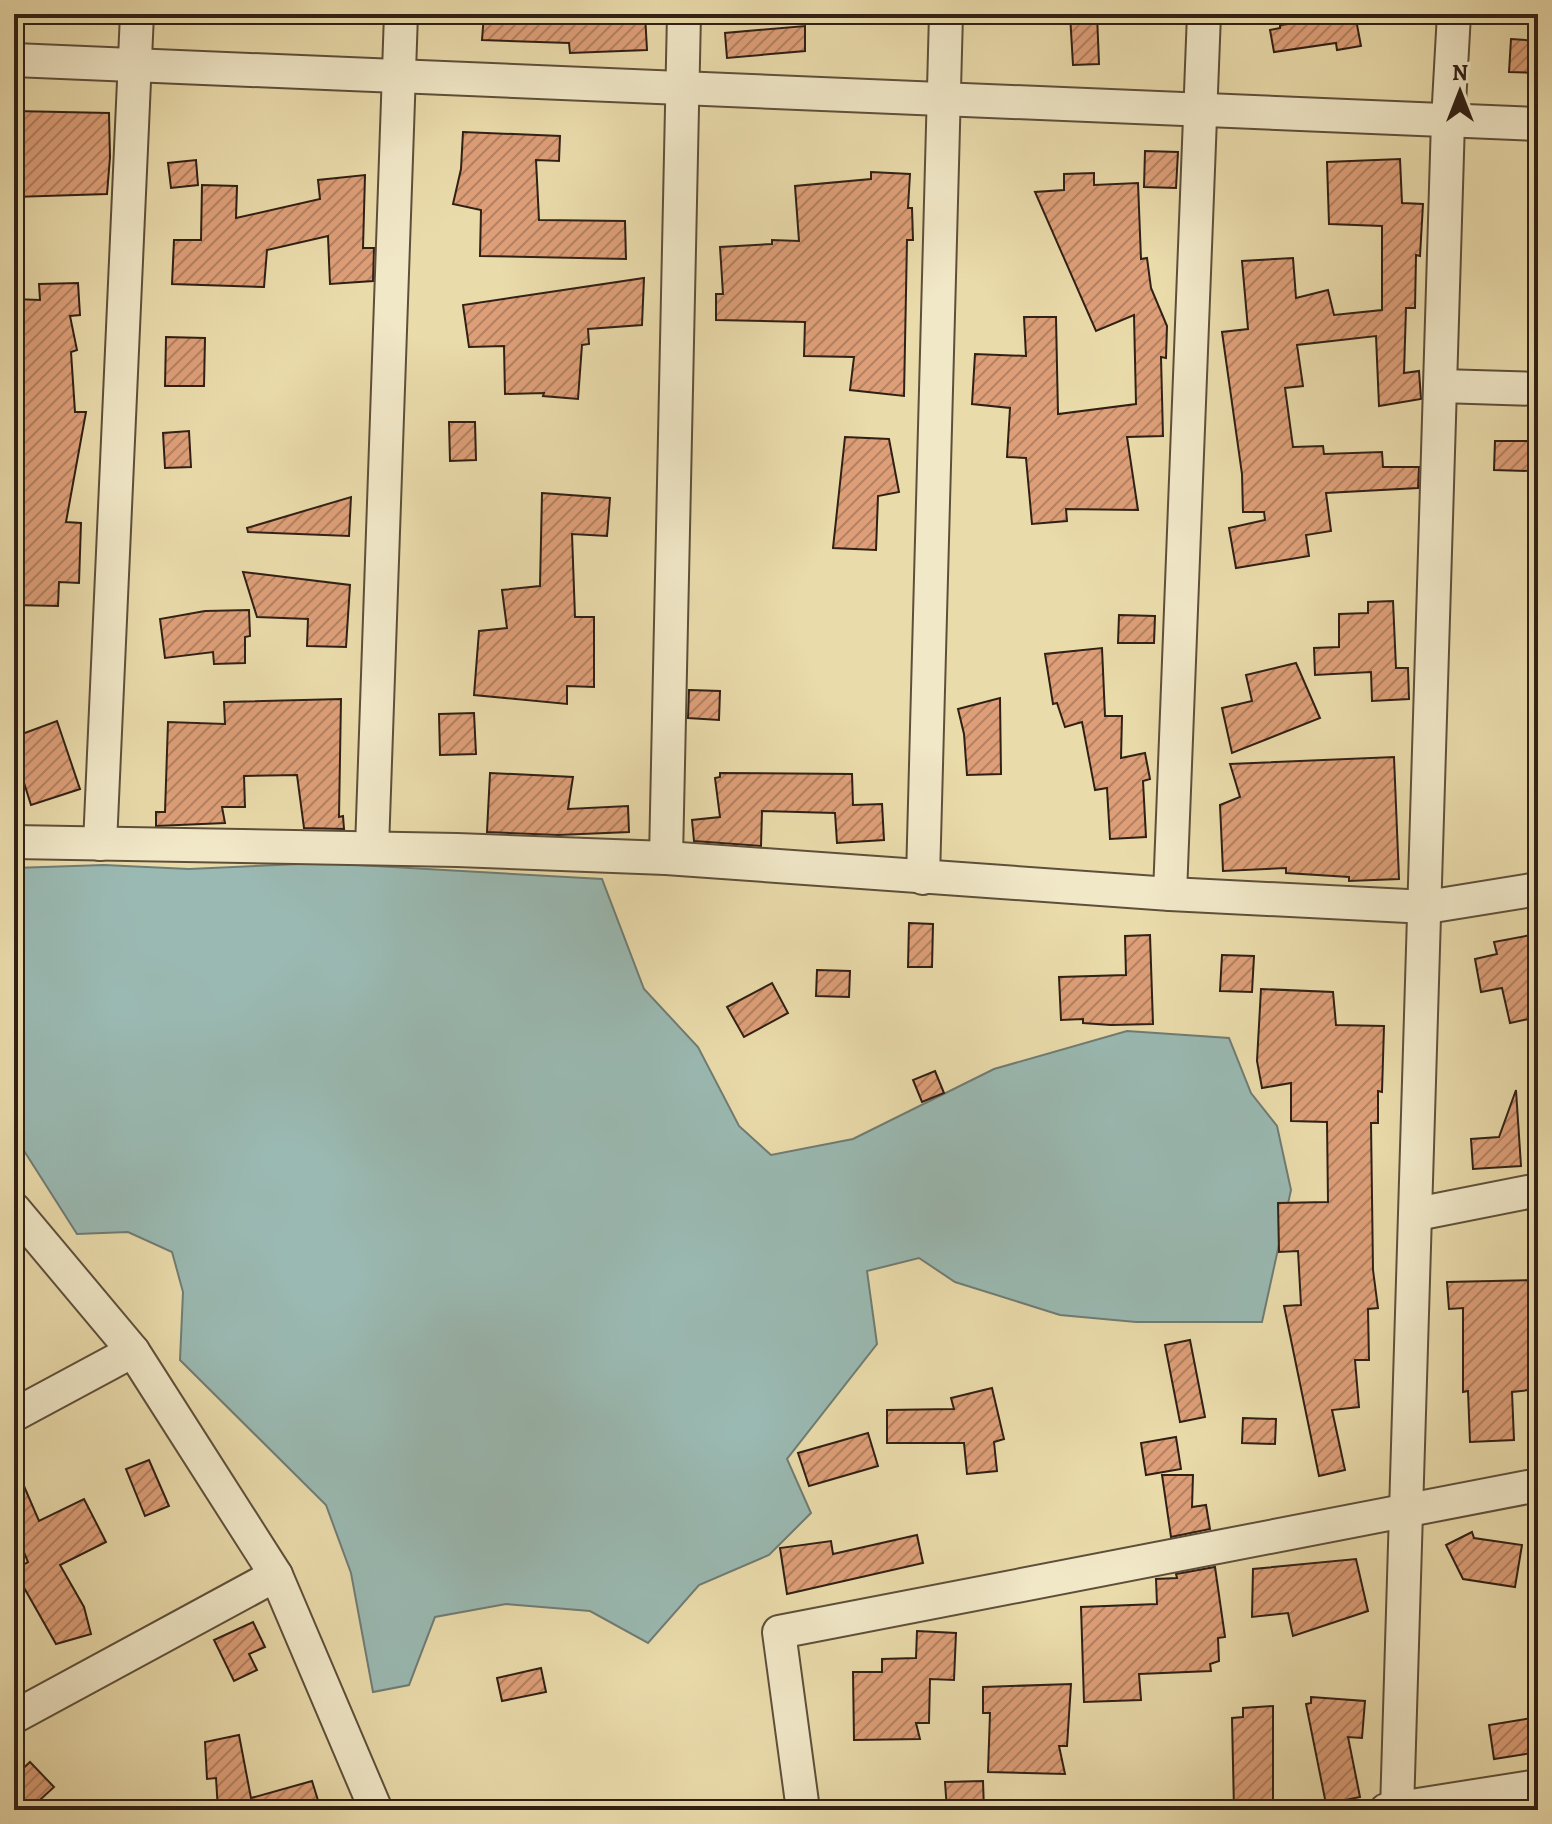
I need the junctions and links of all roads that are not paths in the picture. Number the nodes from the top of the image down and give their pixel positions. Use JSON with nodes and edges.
{"nodes":[{"id":1,"x":137,"y":14,"type":"edge"},
{"id":2,"x":401,"y":14,"type":"edge"},
{"id":3,"x":684,"y":14,"type":"edge"},
{"id":4,"x":946,"y":14,"type":"edge"},
{"id":5,"x":1204,"y":14,"type":"edge"},
{"id":6,"x":1454,"y":14,"type":"edge"},
{"id":7,"x":14,"y":60,"type":"edge"},
{"id":8,"x":135,"y":65,"type":"junction"},
{"id":9,"x":398,"y":76,"type":"junction"},
{"id":10,"x":682,"y":88,"type":"junction"},
{"id":11,"x":944,"y":99,"type":"junction"},
{"id":12,"x":1201,"y":110,"type":"junction"},
{"id":13,"x":1448,"y":121,"type":"junction"},
{"id":14,"x":1538,"y":124,"type":"edge"},
{"id":15,"x":1441,"y":386,"type":"junction"},
{"id":16,"x":1538,"y":389,"type":"edge"},
{"id":17,"x":14,"y":842,"type":"edge"},
{"id":18,"x":100,"y":844,"type":"junction"},
{"id":19,"x":372,"y":848,"type":"junction"},
{"id":20,"x":666,"y":858,"type":"junction"},
{"id":21,"x":923,"y":878,"type":"junction"},
{"id":22,"x":1538,"y":889,"type":"edge"},
{"id":23,"x":1170,"y":894,"type":"junction"},
{"id":24,"x":1427,"y":907,"type":"junction"},
{"id":25,"x":1538,"y":1190,"type":"edge"},
{"id":26,"x":14,"y":1209,"type":"edge"},
{"id":27,"x":1417,"y":1214,"type":"junction"},
{"id":28,"x":133,"y":1351,"type":"junction"},
{"id":29,"x":14,"y":1415,"type":"edge"},
{"id":30,"x":1538,"y":1485,"type":"edge"},
{"id":31,"x":1407,"y":1511,"type":"junction"},
{"id":32,"x":276,"y":1575,"type":"junction"},
{"id":33,"x":14,"y":1717,"type":"edge"},
{"id":34,"x":1538,"y":1786,"type":"edge"},
{"id":35,"x":1394,"y":1809,"type":"edge"},
{"id":36,"x":376,"y":1810,"type":"edge"},
{"id":37,"x":803,"y":1810,"type":"edge"}],
"edges":[{"from":1,"to":8,"type":"street"},
{"from":2,"to":9,"type":"street"},
{"from":3,"to":10,"type":"street"},
{"from":4,"to":11,"type":"street"},
{"from":5,"to":12,"type":"street"},
{"from":6,"to":13,"type":"street"},
{"from":7,"to":8,"type":"street"},
{"from":8,"to":9,"type":"street"},
{"from":8,"to":18,"type":"street"},
{"from":9,"to":10,"type":"street"},
{"from":9,"to":19,"type":"street"},
{"from":10,"to":11,"type":"street"},
{"from":10,"to":20,"type":"street"},
{"from":11,"to":12,"type":"street"},
{"from":11,"to":21,"type":"street"},
{"from":12,"to":13,"type":"street"},
{"from":12,"to":23,"type":"street"},
{"from":13,"to":14,"type":"street"},
{"from":13,"to":15,"type":"street"},
{"from":15,"to":16,"type":"street"},
{"from":15,"to":24,"type":"street"},
{"from":17,"to":18,"type":"street"},
{"from":18,"to":19,"type":"street"},
{"from":19,"to":20,"type":"street"},
{"from":20,"to":21,"type":"street"},
{"from":21,"to":23,"type":"street"},
{"from":22,"to":24,"type":"street"},
{"from":23,"to":24,"type":"street"},
{"from":24,"to":27,"type":"street"},
{"from":25,"to":27,"type":"street"},
{"from":26,"to":28,"type":"street"},
{"from":27,"to":31,"type":"street"},
{"from":28,"to":29,"type":"street"},
{"from":28,"to":32,"type":"street"},
{"from":30,"to":31,"type":"street"},
{"from":31,"to":35,"type":"street"},
{"from":31,"to":37,"type":"street"},
{"from":32,"to":33,"type":"street"},
{"from":32,"to":36,"type":"street"},
{"from":34,"to":35,"type":"street"}]}
